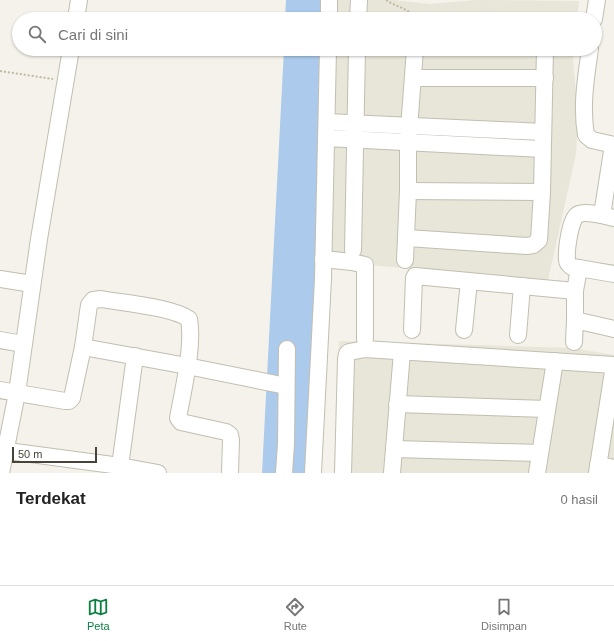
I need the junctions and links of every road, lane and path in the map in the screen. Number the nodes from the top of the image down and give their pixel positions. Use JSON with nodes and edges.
{"nodes":[{"id":1,"x":79,"y":0,"type":"edge"},
{"id":2,"x":329,"y":0,"type":"edge"},
{"id":3,"x":359,"y":0,"type":"edge"},
{"id":4,"x":386,"y":0,"type":"edge"},
{"id":5,"x":597,"y":0,"type":"edge"},
{"id":6,"x":77,"y":12,"type":"edge"},
{"id":7,"x":329,"y":12,"type":"edge"},
{"id":8,"x":358,"y":12,"type":"edge"},
{"id":9,"x":410,"y":12,"type":"edge"},
{"id":10,"x":595,"y":12,"type":"edge"},
{"id":11,"x":70,"y":56,"type":"edge"},
{"id":12,"x":328,"y":56,"type":"edge"},
{"id":13,"x":358,"y":56,"type":"edge"},
{"id":14,"x":415,"y":56,"type":"edge"},
{"id":15,"x":545,"y":56,"type":"edge"},
{"id":16,"x":589,"y":56,"type":"edge"},
{"id":17,"x":0,"y":71,"type":"edge"},
{"id":18,"x":413,"y":78,"type":"junction"},
{"id":19,"x":545,"y":78,"type":"junction"},
{"id":20,"x":66,"y":82,"type":"junction"},
{"id":21,"x":327,"y":122,"type":"junction"},
{"id":22,"x":356,"y":123,"type":"junction"},
{"id":23,"x":410,"y":126,"type":"junction"},
{"id":24,"x":543,"y":132,"type":"junction"},
{"id":25,"x":326,"y":138,"type":"junction"},
{"id":26,"x":356,"y":140,"type":"junction"},
{"id":27,"x":408,"y":142,"type":"junction"},
{"id":28,"x":614,"y":145,"type":"edge"},
{"id":29,"x":542,"y":149,"type":"junction"},
{"id":30,"x":408,"y":191,"type":"junction"},
{"id":31,"x":542,"y":192,"type":"junction"},
{"id":32,"x":608,"y":216,"type":"edge"},
{"id":33,"x":407,"y":238,"type":"junction"},
{"id":34,"x":353,"y":250,"type":"dead end"},
{"id":35,"x":323,"y":259,"type":"junction"},
{"id":36,"x":405,"y":260,"type":"dead end"},
{"id":37,"x":579,"y":268,"type":"junction"},
{"id":38,"x":614,"y":274,"type":"edge"},
{"id":39,"x":0,"y":279,"type":"edge"},
{"id":40,"x":469,"y":281,"type":"junction"},
{"id":41,"x":32,"y":284,"type":"junction"},
{"id":42,"x":522,"y":286,"type":"junction"},
{"id":43,"x":575,"y":291,"type":"junction"},
{"id":44,"x":575,"y":320,"type":"junction"},
{"id":45,"x":614,"y":329,"type":"edge"},
{"id":46,"x":412,"y":330,"type":"dead end"},
{"id":47,"x":464,"y":330,"type":"dead end"},
{"id":48,"x":518,"y":335,"type":"dead end"},
{"id":49,"x":365,"y":339,"type":"dead end"},
{"id":50,"x":0,"y":340,"type":"edge"},
{"id":51,"x":574,"y":342,"type":"dead end"},
{"id":52,"x":23,"y":344,"type":"junction"},
{"id":53,"x":83,"y":347,"type":"junction"},
{"id":54,"x":286,"y":349,"type":"dead end"},
{"id":55,"x":402,"y":352,"type":"junction"},
{"id":56,"x":135,"y":356,"type":"junction"},
{"id":57,"x":555,"y":361,"type":"junction"},
{"id":58,"x":614,"y":365,"type":"edge"},
{"id":59,"x":187,"y":366,"type":"junction"},
{"id":60,"x":286,"y":386,"type":"junction"},
{"id":61,"x":0,"y":390,"type":"edge"},
{"id":62,"x":17,"y":393,"type":"junction"},
{"id":63,"x":397,"y":404,"type":"junction"},
{"id":64,"x":547,"y":409,"type":"junction"},
{"id":65,"x":610,"y":415,"type":"edge"},
{"id":66,"x":394,"y":449,"type":"junction"},
{"id":67,"x":3,"y":450,"type":"edge"},
{"id":68,"x":540,"y":453,"type":"junction"},
{"id":69,"x":120,"y":466,"type":"junction"},
{"id":70,"x":614,"y":468,"type":"edge"},
{"id":71,"x":597,"y":469,"type":"edge"},
{"id":72,"x":1,"y":473,"type":"edge"},
{"id":73,"x":158,"y":473,"type":"edge"},
{"id":74,"x":230,"y":473,"type":"edge"},
{"id":75,"x":284,"y":473,"type":"edge"},
{"id":76,"x":313,"y":473,"type":"edge"},
{"id":77,"x":343,"y":473,"type":"edge"},
{"id":78,"x":392,"y":473,"type":"edge"},
{"id":79,"x":537,"y":473,"type":"edge"}],
"edges":[{"from":1,"to":6,"type":"street"},
{"from":2,"to":7,"type":"street"},
{"from":3,"to":8,"type":"street"},
{"from":4,"to":9,"type":"path"},
{"from":5,"to":10,"type":"street"},
{"from":11,"to":20,"type":"street"},
{"from":12,"to":21,"type":"street"},
{"from":13,"to":22,"type":"street"},
{"from":14,"to":18,"type":"street"},
{"from":15,"to":19,"type":"street"},
{"from":16,"to":28,"type":"street"},
{"from":17,"to":20,"type":"path"},
{"from":18,"to":19,"type":"street"},
{"from":18,"to":23,"type":"street"},
{"from":19,"to":24,"type":"street"},
{"from":20,"to":41,"type":"street"},
{"from":21,"to":22,"type":"street"},
{"from":21,"to":25,"type":"street"},
{"from":22,"to":23,"type":"street"},
{"from":22,"to":26,"type":"street"},
{"from":23,"to":24,"type":"street"},
{"from":23,"to":27,"type":"street"},
{"from":24,"to":29,"type":"street"},
{"from":25,"to":26,"type":"street"},
{"from":25,"to":35,"type":"street"},
{"from":26,"to":27,"type":"street"},
{"from":26,"to":34,"type":"street"},
{"from":27,"to":29,"type":"street"},
{"from":27,"to":30,"type":"street"},
{"from":28,"to":32,"type":"street"},
{"from":29,"to":31,"type":"street"},
{"from":30,"to":31,"type":"street"},
{"from":30,"to":33,"type":"street"},
{"from":31,"to":33,"type":"street"},
{"from":32,"to":37,"type":"street"},
{"from":33,"to":36,"type":"street"},
{"from":35,"to":49,"type":"street"},
{"from":35,"to":76,"type":"street"},
{"from":37,"to":38,"type":"street"},
{"from":37,"to":43,"type":"street"},
{"from":39,"to":41,"type":"street"},
{"from":40,"to":42,"type":"street"},
{"from":40,"to":46,"type":"street"},
{"from":40,"to":47,"type":"street"},
{"from":41,"to":52,"type":"street"},
{"from":42,"to":43,"type":"street"},
{"from":42,"to":48,"type":"street"},
{"from":43,"to":44,"type":"street"},
{"from":44,"to":45,"type":"street"},
{"from":44,"to":51,"type":"street"},
{"from":50,"to":52,"type":"street"},
{"from":52,"to":62,"type":"street"},
{"from":53,"to":56,"type":"street"},
{"from":53,"to":59,"type":"street"},
{"from":53,"to":62,"type":"street"},
{"from":54,"to":60,"type":"street"},
{"from":55,"to":57,"type":"street"},
{"from":55,"to":63,"type":"street"},
{"from":55,"to":77,"type":"street"},
{"from":56,"to":59,"type":"street"},
{"from":56,"to":69,"type":"street"},
{"from":57,"to":58,"type":"street"},
{"from":57,"to":64,"type":"street"},
{"from":58,"to":65,"type":"street"},
{"from":59,"to":60,"type":"street"},
{"from":59,"to":74,"type":"street"},
{"from":60,"to":75,"type":"street"},
{"from":61,"to":62,"type":"street"},
{"from":62,"to":67,"type":"street"},
{"from":63,"to":64,"type":"street"},
{"from":63,"to":66,"type":"street"},
{"from":64,"to":68,"type":"street"},
{"from":65,"to":71,"type":"street"},
{"from":66,"to":68,"type":"street"},
{"from":66,"to":78,"type":"street"},
{"from":67,"to":69,"type":"street"},
{"from":67,"to":72,"type":"street"},
{"from":68,"to":79,"type":"street"},
{"from":69,"to":73,"type":"street"},
{"from":70,"to":71,"type":"street"}]}
